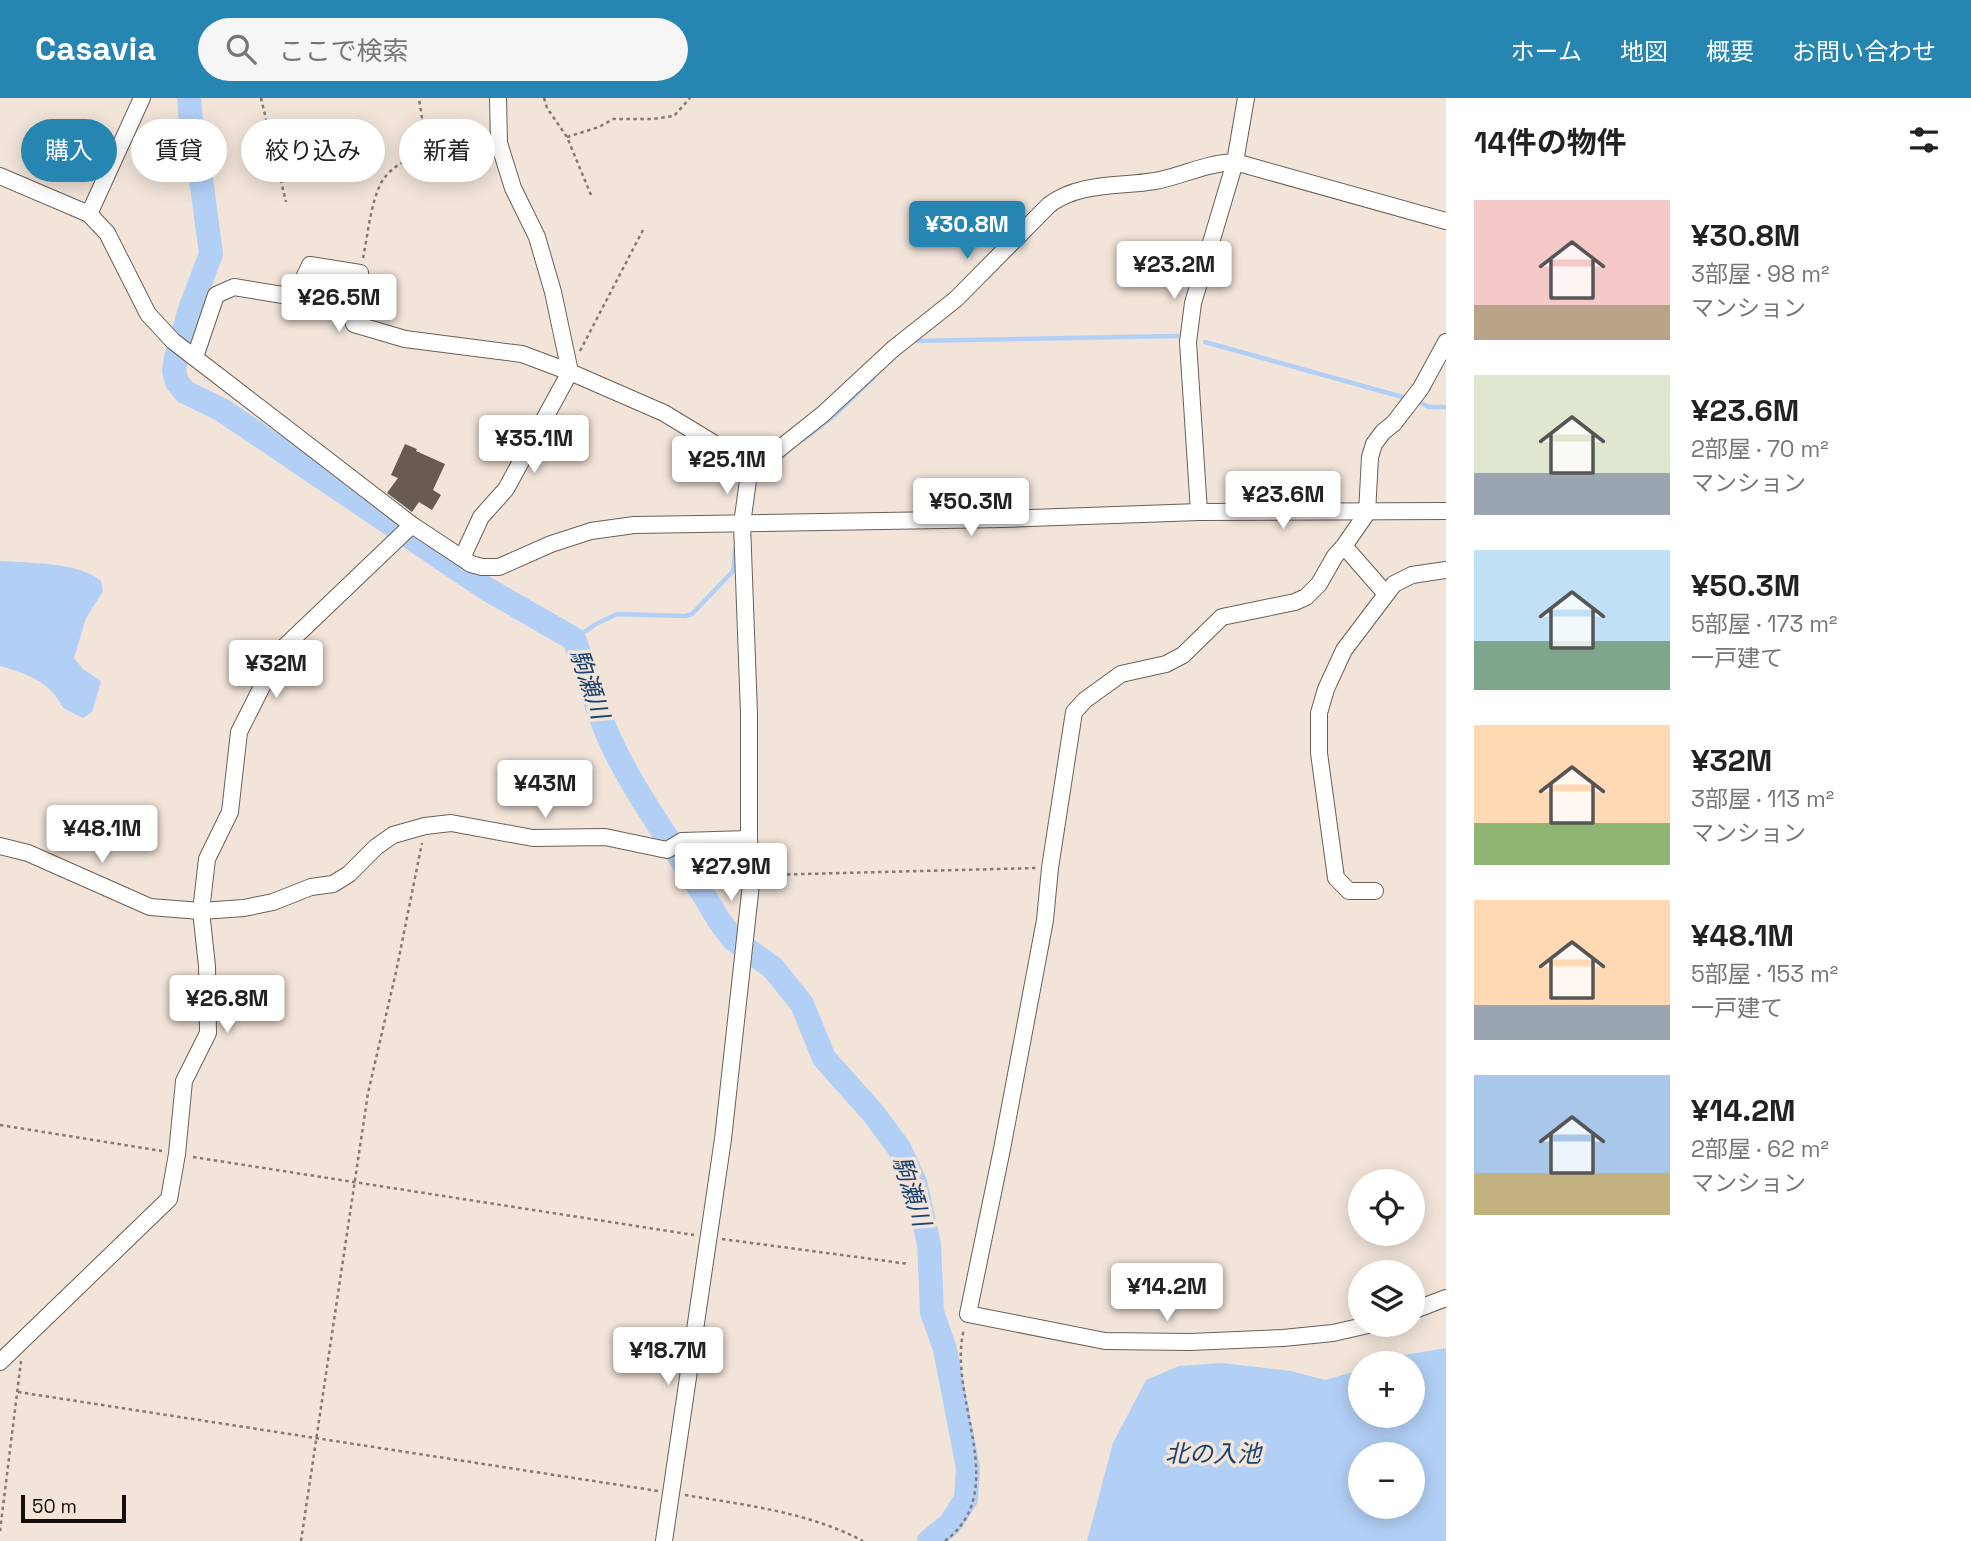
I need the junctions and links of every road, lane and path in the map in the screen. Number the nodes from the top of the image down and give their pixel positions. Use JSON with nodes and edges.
{"nodes":[{"id":1,"x":142,"y":98,"type":"edge"},
{"id":2,"x":261,"y":98,"type":"edge"},
{"id":3,"x":419,"y":98,"type":"edge"},
{"id":4,"x":498,"y":98,"type":"edge"},
{"id":5,"x":544,"y":98,"type":"edge"},
{"id":6,"x":690,"y":98,"type":"edge"},
{"id":7,"x":1246,"y":98,"type":"edge"},
{"id":8,"x":567,"y":137,"type":"junction"},
{"id":9,"x":1235,"y":162,"type":"junction"},
{"id":10,"x":0,"y":176,"type":"edge"},
{"id":11,"x":591,"y":195,"type":"dead end"},
{"id":12,"x":286,"y":202,"type":"dead end"},
{"id":13,"x":89,"y":214,"type":"junction"},
{"id":14,"x":1446,"y":221,"type":"edge"},
{"id":15,"x":643,"y":230,"type":"dead end"},
{"id":16,"x":360,"y":273,"type":"junction"},
{"id":17,"x":1446,"y":342,"type":"edge"},
{"id":18,"x":192,"y":355,"type":"junction"},
{"id":19,"x":570,"y":372,"type":"junction"},
{"id":20,"x":749,"y":473,"type":"junction"},
{"id":21,"x":1446,"y":511,"type":"edge"},
{"id":22,"x":1199,"y":512,"type":"junction"},
{"id":23,"x":1367,"y":513,"type":"junction"},
{"id":24,"x":742,"y":524,"type":"junction"},
{"id":25,"x":412,"y":525,"type":"junction"},
{"id":26,"x":1344,"y":547,"type":"junction"},
{"id":27,"x":462,"y":558,"type":"junction"},
{"id":28,"x":1446,"y":570,"type":"edge"},
{"id":29,"x":1386,"y":594,"type":"junction"},
{"id":30,"x":425,"y":826,"type":"junction"},
{"id":31,"x":749,"y":839,"type":"junction"},
{"id":32,"x":0,"y":846,"type":"edge"},
{"id":33,"x":1050,"y":867,"type":"junction"},
{"id":34,"x":752,"y":875,"type":"junction"},
{"id":35,"x":1375,"y":891,"type":"dead end"},
{"id":36,"x":201,"y":911,"type":"junction"},
{"id":37,"x":356,"y":1182,"type":"junction"},
{"id":38,"x":709,"y":1238,"type":"junction"},
{"id":39,"x":909,"y":1264,"type":"dead end"},
{"id":40,"x":1446,"y":1298,"type":"edge"},
{"id":41,"x":1425,"y":1306,"type":"edge"},
{"id":42,"x":968,"y":1314,"type":"junction"},
{"id":43,"x":1348,"y":1330,"type":"edge"},
{"id":44,"x":24,"y":1340,"type":"junction"},
{"id":45,"x":0,"y":1362,"type":"edge"},
{"id":46,"x":18,"y":1392,"type":"junction"},
{"id":47,"x":317,"y":1436,"type":"junction"},
{"id":48,"x":671,"y":1493,"type":"junction"},
{"id":49,"x":0,"y":1531,"type":"edge"},
{"id":50,"x":301,"y":1541,"type":"edge"},
{"id":51,"x":664,"y":1541,"type":"edge"},
{"id":52,"x":863,"y":1541,"type":"edge"},
{"id":53,"x":945,"y":1541,"type":"edge"}],
"edges":[{"from":1,"to":13,"type":"street"},
{"from":2,"to":12,"type":"path"},
{"from":3,"to":16,"type":"path"},
{"from":4,"to":19,"type":"street"},
{"from":5,"to":8,"type":"path"},
{"from":6,"to":8,"type":"path"},
{"from":7,"to":9,"type":"street"},
{"from":8,"to":11,"type":"path"},
{"from":9,"to":14,"type":"street"},
{"from":9,"to":20,"type":"street"},
{"from":9,"to":22,"type":"street"},
{"from":10,"to":13,"type":"street"},
{"from":13,"to":18,"type":"street"},
{"from":15,"to":19,"type":"path"},
{"from":16,"to":18,"type":"street"},
{"from":16,"to":19,"type":"street"},
{"from":17,"to":23,"type":"street"},
{"from":18,"to":25,"type":"street"},
{"from":19,"to":20,"type":"street"},
{"from":19,"to":27,"type":"street"},
{"from":20,"to":24,"type":"street"},
{"from":21,"to":23,"type":"street"},
{"from":22,"to":23,"type":"street"},
{"from":22,"to":24,"type":"street"},
{"from":23,"to":26,"type":"street"},
{"from":24,"to":27,"type":"street"},
{"from":24,"to":31,"type":"street"},
{"from":25,"to":27,"type":"street"},
{"from":25,"to":36,"type":"street"},
{"from":26,"to":29,"type":"street"},
{"from":26,"to":33,"type":"street"},
{"from":28,"to":29,"type":"street"},
{"from":29,"to":35,"type":"street"},
{"from":30,"to":31,"type":"street"},
{"from":30,"to":36,"type":"street"},
{"from":30,"to":37,"type":"path"},
{"from":31,"to":34,"type":"street"},
{"from":32,"to":36,"type":"street"},
{"from":33,"to":34,"type":"path"},
{"from":33,"to":42,"type":"street"},
{"from":34,"to":38,"type":"street"},
{"from":36,"to":44,"type":"street"},
{"from":37,"to":38,"type":"path"},
{"from":37,"to":47,"type":"path"},
{"from":38,"to":39,"type":"path"},
{"from":38,"to":48,"type":"street"},
{"from":40,"to":41,"type":"street"},
{"from":42,"to":43,"type":"street"},
{"from":42,"to":53,"type":"path"},
{"from":44,"to":45,"type":"street"},
{"from":44,"to":46,"type":"path"},
{"from":46,"to":47,"type":"path"},
{"from":46,"to":49,"type":"path"},
{"from":47,"to":48,"type":"path"},
{"from":47,"to":50,"type":"path"},
{"from":48,"to":51,"type":"street"},
{"from":48,"to":52,"type":"path"}]}
